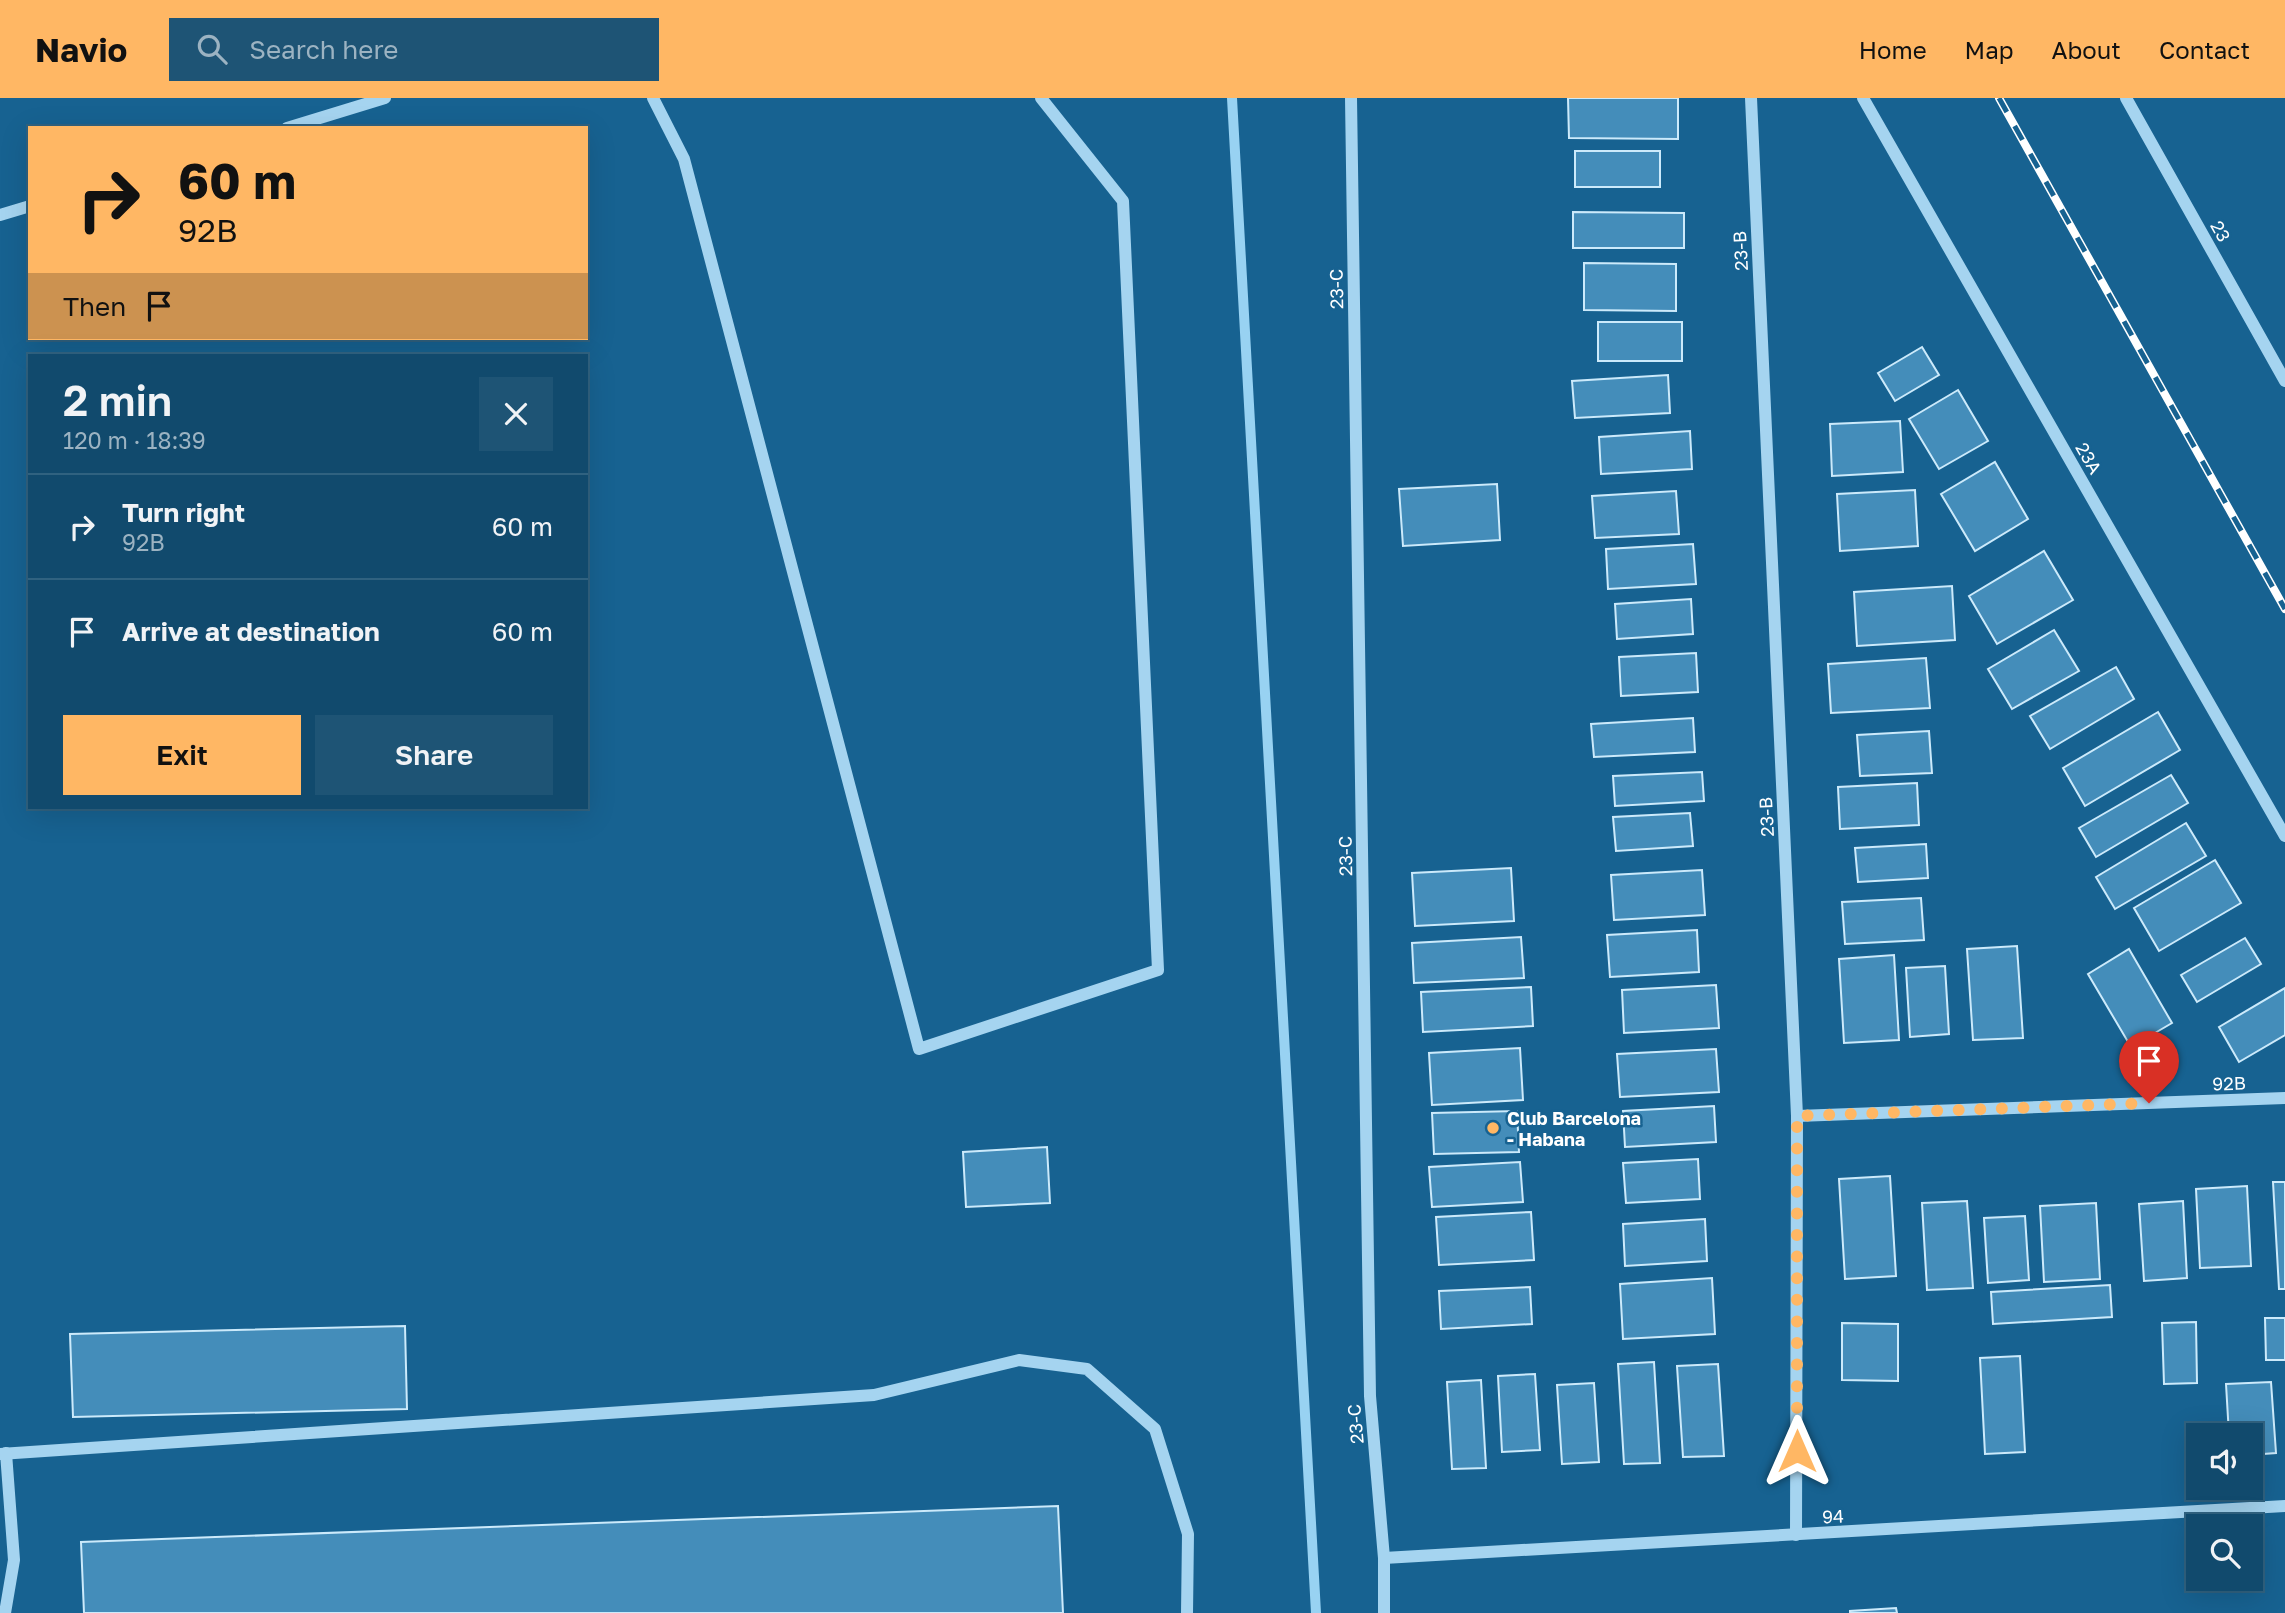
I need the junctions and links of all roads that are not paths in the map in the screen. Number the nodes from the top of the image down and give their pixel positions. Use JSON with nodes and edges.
{"nodes":[{"id":1,"x":385,"y":98,"type":"edge"},
{"id":2,"x":653,"y":98,"type":"edge"},
{"id":3,"x":1041,"y":98,"type":"edge"},
{"id":4,"x":1350,"y":98,"type":"edge"},
{"id":5,"x":1751,"y":98,"type":"edge"},
{"id":6,"x":1863,"y":98,"type":"edge"},
{"id":7,"x":2126,"y":98,"type":"edge"},
{"id":8,"x":294,"y":126,"type":"edge"},
{"id":9,"x":28,"y":207,"type":"edge"},
{"id":10,"x":0,"y":215,"type":"edge"},
{"id":11,"x":2285,"y":381,"type":"edge"},
{"id":12,"x":2285,"y":836,"type":"edge"},
{"id":13,"x":2285,"y":1098,"type":"edge"},
{"id":14,"x":1797,"y":1116,"type":"junction"},
{"id":15,"x":3,"y":1453,"type":"edge"},
{"id":16,"x":2285,"y":1506,"type":"edge"},
{"id":17,"x":1796,"y":1535,"type":"junction"},
{"id":18,"x":1384,"y":1558,"type":"junction"},
{"id":19,"x":5,"y":1613,"type":"edge"},
{"id":20,"x":1187,"y":1613,"type":"edge"},
{"id":21,"x":1384,"y":1613,"type":"edge"}],
"edges":[{"from":1,"to":8,"type":"street"},
{"from":2,"to":3,"type":"street"},
{"from":4,"to":18,"type":"street","name":"23-C"},
{"from":5,"to":14,"type":"street","name":"23-B"},
{"from":6,"to":12,"type":"street","name":"23A"},
{"from":7,"to":11,"type":"street","name":"23"},
{"from":9,"to":10,"type":"street"},
{"from":13,"to":14,"type":"street","name":"92B"},
{"from":14,"to":17,"type":"street","name":"23-B"},
{"from":15,"to":19,"type":"street"},
{"from":15,"to":20,"type":"street"},
{"from":16,"to":17,"type":"street","name":"94"},
{"from":17,"to":18,"type":"street","name":"94"},
{"from":18,"to":21,"type":"street","name":"23-C"}]}
